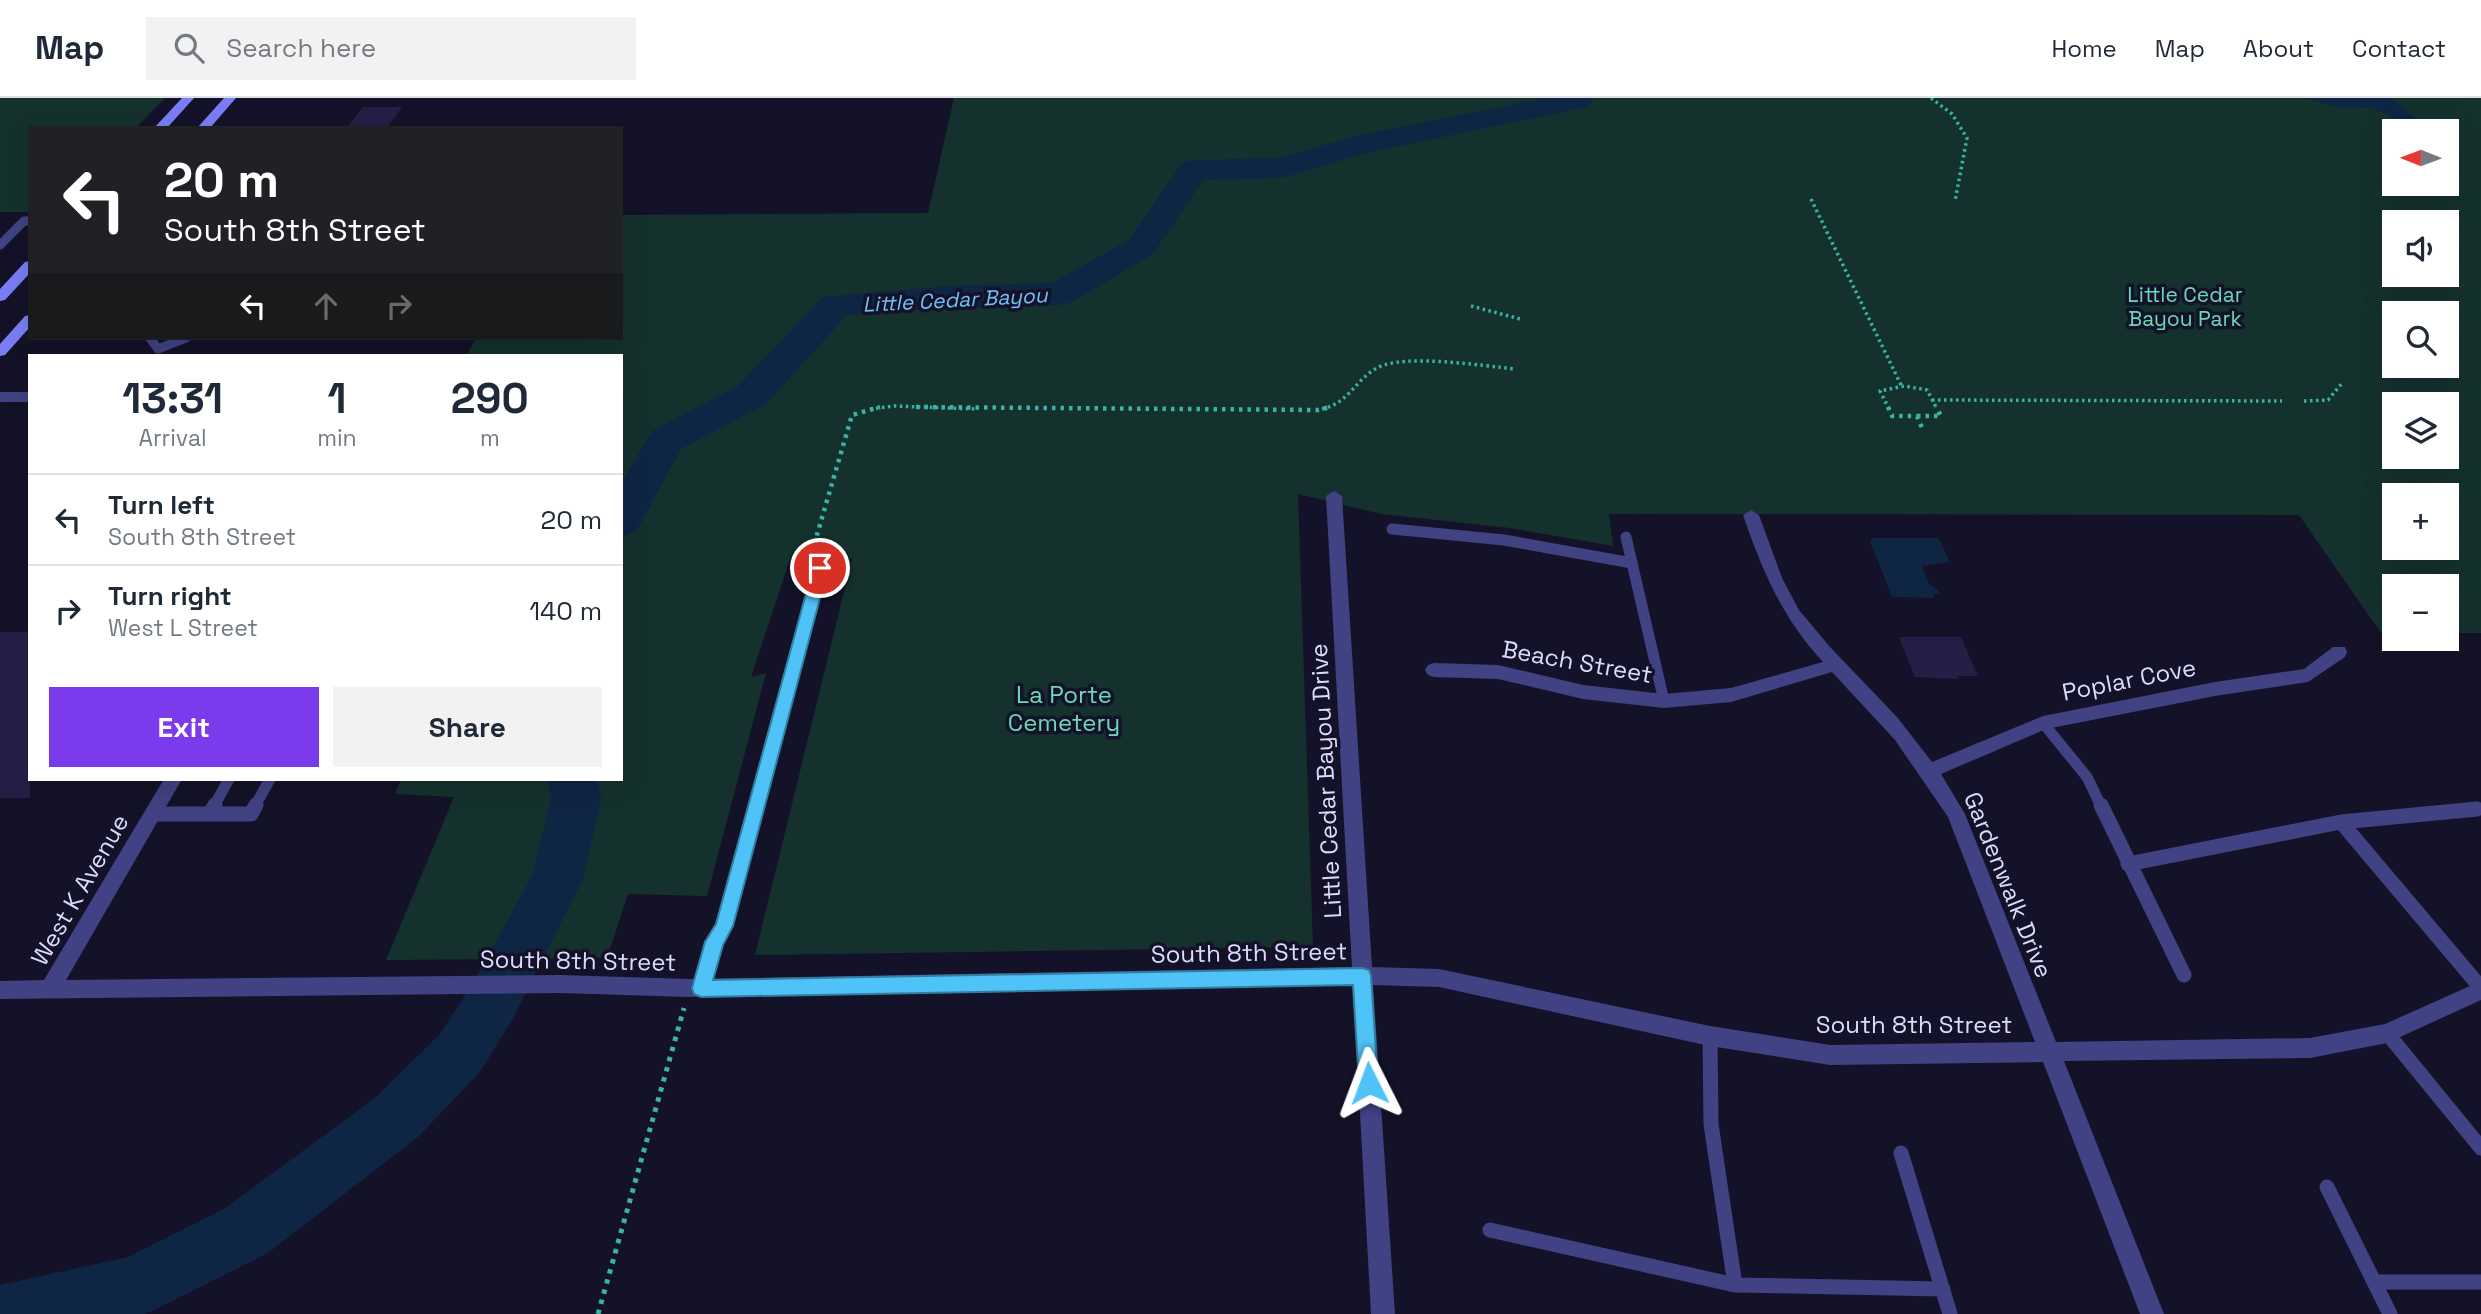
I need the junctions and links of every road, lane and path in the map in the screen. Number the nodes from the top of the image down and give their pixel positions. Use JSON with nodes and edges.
{"nodes":[{"id":1,"x":188,"y":98,"type":"edge"},
{"id":2,"x":230,"y":98,"type":"edge"},
{"id":3,"x":1931,"y":98,"type":"edge"},
{"id":4,"x":162,"y":126,"type":"edge"},
{"id":5,"x":205,"y":126,"type":"edge"},
{"id":6,"x":1811,"y":199,"type":"dead end"},
{"id":7,"x":1955,"y":201,"type":"dead end"},
{"id":8,"x":28,"y":221,"type":"edge"},
{"id":9,"x":0,"y":245,"type":"edge"},
{"id":10,"x":28,"y":267,"type":"edge"},
{"id":11,"x":0,"y":297,"type":"edge"},
{"id":12,"x":1471,"y":306,"type":"dead end"},
{"id":13,"x":1520,"y":319,"type":"dead end"},
{"id":14,"x":28,"y":321,"type":"edge"},
{"id":15,"x":0,"y":352,"type":"edge"},
{"id":16,"x":1516,"y":369,"type":"dead end"},
{"id":17,"x":2343,"y":382,"type":"dead end"},
{"id":18,"x":1902,"y":387,"type":"junction"},
{"id":19,"x":0,"y":397,"type":"edge"},
{"id":20,"x":28,"y":397,"type":"edge"},
{"id":21,"x":1932,"y":400,"type":"junction"},
{"id":22,"x":2282,"y":401,"type":"dead end"},
{"id":23,"x":2304,"y":401,"type":"dead end"},
{"id":24,"x":1917,"y":416,"type":"junction"},
{"id":25,"x":1923,"y":430,"type":"dead end"},
{"id":26,"x":1334,"y":496,"type":"dead end"},
{"id":27,"x":1751,"y":515,"type":"dead end"},
{"id":28,"x":1392,"y":529,"type":"dead end"},
{"id":29,"x":1626,"y":537,"type":"dead end"},
{"id":30,"x":811,"y":555,"type":"dead end"},
{"id":31,"x":1632,"y":563,"type":"junction"},
{"id":32,"x":820,"y":568,"type":"dead end"},
{"id":33,"x":2339,"y":652,"type":"dead end"},
{"id":34,"x":1834,"y":665,"type":"junction"},
{"id":35,"x":1434,"y":670,"type":"dead end"},
{"id":36,"x":1664,"y":701,"type":"junction"},
{"id":37,"x":2043,"y":723,"type":"junction"},
{"id":38,"x":1930,"y":771,"type":"junction"},
{"id":39,"x":172,"y":781,"type":"edge"},
{"id":40,"x":228,"y":781,"type":"edge"},
{"id":41,"x":269,"y":781,"type":"edge"},
{"id":42,"x":2477,"y":809,"type":"dead end"},
{"id":43,"x":152,"y":814,"type":"junction"},
{"id":44,"x":210,"y":814,"type":"junction"},
{"id":45,"x":2341,"y":822,"type":"junction"},
{"id":46,"x":2128,"y":864,"type":"junction"},
{"id":47,"x":2184,"y":975,"type":"dead end"},
{"id":48,"x":1362,"y":976,"type":"junction"},
{"id":49,"x":695,"y":988,"type":"junction"},
{"id":50,"x":50,"y":989,"type":"junction"},
{"id":51,"x":2481,"y":989,"type":"edge"},
{"id":52,"x":0,"y":990,"type":"edge"},
{"id":53,"x":2387,"y":1033,"type":"junction"},
{"id":54,"x":1710,"y":1036,"type":"junction"},
{"id":55,"x":2048,"y":1050,"type":"junction"},
{"id":56,"x":2481,"y":1148,"type":"edge"},
{"id":57,"x":1901,"y":1153,"type":"dead end"},
{"id":58,"x":2327,"y":1187,"type":"dead end"},
{"id":59,"x":1490,"y":1230,"type":"dead end"},
{"id":60,"x":2374,"y":1282,"type":"junction"},
{"id":61,"x":2481,"y":1282,"type":"edge"},
{"id":62,"x":1735,"y":1285,"type":"junction"},
{"id":63,"x":1942,"y":1289,"type":"junction"},
{"id":64,"x":598,"y":1314,"type":"edge"},
{"id":65,"x":1383,"y":1314,"type":"edge"},
{"id":66,"x":1950,"y":1314,"type":"edge"},
{"id":67,"x":2152,"y":1314,"type":"edge"},
{"id":68,"x":2389,"y":1314,"type":"edge"}],
"edges":[{"from":1,"to":4,"type":"main road"},
{"from":2,"to":5,"type":"main road"},
{"from":3,"to":7,"type":"path"},
{"from":6,"to":18,"type":"path"},
{"from":8,"to":9,"type":"lane"},
{"from":10,"to":11,"type":"main road"},
{"from":12,"to":13,"type":"path"},
{"from":14,"to":15,"type":"main road"},
{"from":16,"to":30,"type":"path"},
{"from":17,"to":23,"type":"path"},
{"from":18,"to":21,"type":"path"},
{"from":18,"to":24,"type":"path"},
{"from":19,"to":20,"type":"street"},
{"from":21,"to":22,"type":"path"},
{"from":21,"to":24,"type":"path"},
{"from":24,"to":25,"type":"path"},
{"from":26,"to":48,"type":"street","name":"Little Cedar Bayou Drive"},
{"from":27,"to":34,"type":"street","name":"Gardenwalk Drive"},
{"from":28,"to":31,"type":"lane"},
{"from":29,"to":31,"type":"lane"},
{"from":31,"to":36,"type":"lane"},
{"from":32,"to":49,"type":"lane"},
{"from":33,"to":37,"type":"street","name":"Poplar Cove"},
{"from":34,"to":36,"type":"street","name":"Beach Street"},
{"from":34,"to":38,"type":"street","name":"Gardenwalk Drive"},
{"from":35,"to":36,"type":"street","name":"Beach Street"},
{"from":37,"to":38,"type":"street","name":"Poplar Cove"},
{"from":37,"to":46,"type":"lane"},
{"from":38,"to":55,"type":"street","name":"Gardenwalk Drive"},
{"from":39,"to":43,"type":"street","name":"West K Avenue"},
{"from":40,"to":44,"type":"lane"},
{"from":41,"to":44,"type":"lane"},
{"from":42,"to":45,"type":"lane"},
{"from":43,"to":44,"type":"lane"},
{"from":43,"to":50,"type":"street","name":"West K Avenue"},
{"from":45,"to":46,"type":"lane"},
{"from":45,"to":51,"type":"lane"},
{"from":46,"to":47,"type":"lane"},
{"from":48,"to":49,"type":"street","name":"South 8th Street"},
{"from":48,"to":54,"type":"street","name":"South 8th Street"},
{"from":48,"to":65,"type":"street","name":"Little Cedar Bayou Drive"},
{"from":49,"to":50,"type":"street","name":"South 8th Street"},
{"from":49,"to":64,"type":"path"},
{"from":50,"to":52,"type":"street","name":"South 8th Street"},
{"from":51,"to":53,"type":"street","name":"South 8th Street"},
{"from":53,"to":55,"type":"street","name":"South 8th Street"},
{"from":53,"to":56,"type":"lane"},
{"from":54,"to":55,"type":"street","name":"South 8th Street"},
{"from":54,"to":62,"type":"lane"},
{"from":55,"to":67,"type":"street","name":"Gardenwalk Drive"},
{"from":57,"to":63,"type":"lane"},
{"from":58,"to":60,"type":"lane"},
{"from":59,"to":62,"type":"lane"},
{"from":60,"to":61,"type":"lane"},
{"from":60,"to":68,"type":"lane"},
{"from":62,"to":63,"type":"lane"},
{"from":63,"to":66,"type":"lane"}]}
